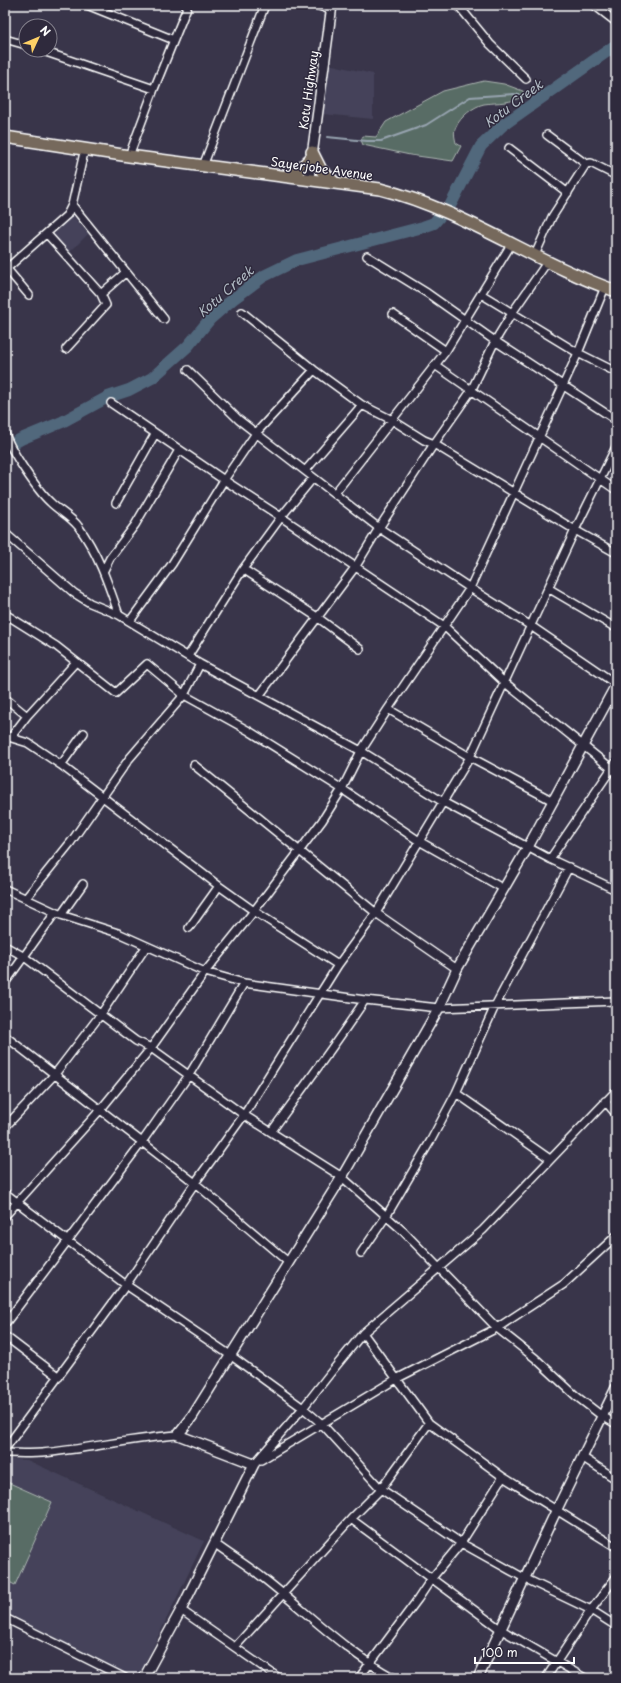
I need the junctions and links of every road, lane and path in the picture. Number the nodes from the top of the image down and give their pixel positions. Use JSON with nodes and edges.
{"nodes":[{"id":1,"x":87,"y":5,"type":"edge"},
{"id":2,"x":188,"y":5,"type":"edge"},
{"id":3,"x":265,"y":5,"type":"edge"},
{"id":4,"x":316,"y":5,"type":"edge"},
{"id":5,"x":458,"y":5,"type":"edge"},
{"id":6,"x":594,"y":5,"type":"edge"},
{"id":7,"x":331,"y":8,"type":"edge"},
{"id":8,"x":616,"y":22,"type":"edge"},
{"id":9,"x":5,"y":38,"type":"edge"},
{"id":10,"x":174,"y":40,"type":"junction"},
{"id":11,"x":18,"y":42,"type":"edge"},
{"id":12,"x":58,"y":56,"type":"edge"},
{"id":13,"x":526,"y":79,"type":"dead end"},
{"id":14,"x":154,"y":89,"type":"junction"},
{"id":15,"x":547,"y":135,"type":"dead end"},
{"id":16,"x":5,"y":137,"type":"edge"},
{"id":17,"x":86,"y":148,"type":"junction"},
{"id":18,"x":509,"y":148,"type":"dead end"},
{"id":19,"x":311,"y":155,"type":"junction"},
{"id":20,"x":129,"y":156,"type":"junction"},
{"id":21,"x":586,"y":164,"type":"junction"},
{"id":22,"x":203,"y":166,"type":"junction"},
{"id":23,"x":616,"y":168,"type":"edge"},
{"id":24,"x":286,"y":176,"type":"junction"},
{"id":25,"x":309,"y":178,"type":"junction"},
{"id":26,"x":334,"y":182,"type":"junction"},
{"id":27,"x":568,"y":193,"type":"junction"},
{"id":28,"x":72,"y":205,"type":"junction"},
{"id":29,"x":47,"y":234,"type":"junction"},
{"id":30,"x":512,"y":243,"type":"junction"},
{"id":31,"x":534,"y":255,"type":"junction"},
{"id":32,"x":367,"y":256,"type":"dead end"},
{"id":33,"x":548,"y":261,"type":"junction"},
{"id":34,"x":6,"y":269,"type":"edge"},
{"id":35,"x":126,"y":272,"type":"junction"},
{"id":36,"x":611,"y":289,"type":"edge"},
{"id":37,"x":101,"y":294,"type":"junction"},
{"id":38,"x":481,"y":294,"type":"junction"},
{"id":39,"x":29,"y":295,"type":"dead end"},
{"id":40,"x":242,"y":312,"type":"dead end"},
{"id":41,"x":512,"y":313,"type":"junction"},
{"id":42,"x":393,"y":314,"type":"dead end"},
{"id":43,"x":164,"y":318,"type":"dead end"},
{"id":44,"x":465,"y":320,"type":"junction"},
{"id":45,"x":495,"y":341,"type":"junction"},
{"id":46,"x":66,"y":349,"type":"dead end"},
{"id":47,"x":446,"y":351,"type":"junction"},
{"id":48,"x":578,"y":353,"type":"junction"},
{"id":49,"x":436,"y":366,"type":"junction"},
{"id":50,"x":188,"y":370,"type":"dead end"},
{"id":51,"x":314,"y":370,"type":"junction"},
{"id":52,"x":616,"y":372,"type":"edge"},
{"id":53,"x":563,"y":385,"type":"junction"},
{"id":54,"x":471,"y":391,"type":"junction"},
{"id":55,"x":111,"y":403,"type":"dead end"},
{"id":56,"x":362,"y":405,"type":"junction"},
{"id":57,"x":392,"y":420,"type":"junction"},
{"id":58,"x":616,"y":420,"type":"edge"},
{"id":59,"x":5,"y":433,"type":"edge"},
{"id":60,"x":256,"y":433,"type":"junction"},
{"id":61,"x":155,"y":434,"type":"junction"},
{"id":62,"x":540,"y":436,"type":"junction"},
{"id":63,"x":434,"y":444,"type":"junction"},
{"id":64,"x":616,"y":447,"type":"edge"},
{"id":65,"x":179,"y":450,"type":"junction"},
{"id":66,"x":305,"y":471,"type":"junction"},
{"id":67,"x":313,"y":478,"type":"junction"},
{"id":68,"x":601,"y":479,"type":"junction"},
{"id":69,"x":224,"y":480,"type":"junction"},
{"id":70,"x":616,"y":490,"type":"edge"},
{"id":71,"x":514,"y":492,"type":"junction"},
{"id":72,"x":335,"y":493,"type":"junction"},
{"id":73,"x":116,"y":503,"type":"dead end"},
{"id":74,"x":281,"y":517,"type":"junction"},
{"id":75,"x":378,"y":528,"type":"junction"},
{"id":76,"x":575,"y":530,"type":"junction"},
{"id":77,"x":5,"y":533,"type":"edge"},
{"id":78,"x":616,"y":553,"type":"edge"},
{"id":79,"x":356,"y":566,"type":"junction"},
{"id":80,"x":243,"y":569,"type":"junction"},
{"id":81,"x":104,"y":570,"type":"junction"},
{"id":82,"x":470,"y":588,"type":"junction"},
{"id":83,"x":548,"y":588,"type":"junction"},
{"id":84,"x":5,"y":614,"type":"edge"},
{"id":85,"x":119,"y":614,"type":"junction"},
{"id":86,"x":317,"y":617,"type":"junction"},
{"id":87,"x":130,"y":621,"type":"junction"},
{"id":88,"x":444,"y":626,"type":"junction"},
{"id":89,"x":531,"y":626,"type":"junction"},
{"id":90,"x":616,"y":628,"type":"edge"},
{"id":91,"x":360,"y":649,"type":"dead end"},
{"id":92,"x":188,"y":656,"type":"junction"},
{"id":93,"x":76,"y":662,"type":"junction"},
{"id":94,"x":200,"y":664,"type":"junction"},
{"id":95,"x":504,"y":682,"type":"junction"},
{"id":96,"x":616,"y":684,"type":"edge"},
{"id":97,"x":184,"y":695,"type":"junction"},
{"id":98,"x":259,"y":696,"type":"junction"},
{"id":99,"x":5,"y":698,"type":"edge"},
{"id":100,"x":388,"y":709,"type":"junction"},
{"id":101,"x":28,"y":716,"type":"junction"},
{"id":102,"x":84,"y":733,"type":"dead end"},
{"id":103,"x":8,"y":736,"type":"edge"},
{"id":104,"x":583,"y":745,"type":"junction"},
{"id":105,"x":361,"y":752,"type":"junction"},
{"id":106,"x":470,"y":757,"type":"junction"},
{"id":107,"x":616,"y":762,"type":"edge"},
{"id":108,"x":61,"y":765,"type":"junction"},
{"id":109,"x":194,"y":765,"type":"dead end"},
{"id":110,"x":614,"y":770,"type":"edge"},
{"id":111,"x":342,"y":789,"type":"junction"},
{"id":112,"x":102,"y":796,"type":"junction"},
{"id":113,"x":553,"y":801,"type":"junction"},
{"id":114,"x":443,"y":802,"type":"junction"},
{"id":115,"x":419,"y":841,"type":"junction"},
{"id":116,"x":528,"y":847,"type":"junction"},
{"id":117,"x":300,"y":850,"type":"junction"},
{"id":118,"x":550,"y":859,"type":"junction"},
{"id":119,"x":569,"y":867,"type":"junction"},
{"id":120,"x":83,"y":884,"type":"dead end"},
{"id":121,"x":219,"y":886,"type":"junction"},
{"id":122,"x":5,"y":889,"type":"edge"},
{"id":123,"x":504,"y":889,"type":"junction"},
{"id":124,"x":616,"y":890,"type":"edge"},
{"id":125,"x":26,"y":898,"type":"junction"},
{"id":126,"x":254,"y":911,"type":"junction"},
{"id":127,"x":376,"y":913,"type":"junction"},
{"id":128,"x":58,"y":914,"type":"junction"},
{"id":129,"x":189,"y":928,"type":"dead end"},
{"id":130,"x":5,"y":946,"type":"edge"},
{"id":131,"x":146,"y":947,"type":"junction"},
{"id":132,"x":23,"y":956,"type":"junction"},
{"id":133,"x":338,"y":965,"type":"junction"},
{"id":134,"x":457,"y":969,"type":"junction"},
{"id":135,"x":205,"y":972,"type":"junction"},
{"id":136,"x":5,"y":982,"type":"edge"},
{"id":137,"x":244,"y":984,"type":"junction"},
{"id":138,"x":320,"y":993,"type":"junction"},
{"id":139,"x":365,"y":1000,"type":"junction"},
{"id":140,"x":616,"y":1001,"type":"edge"},
{"id":141,"x":495,"y":1006,"type":"junction"},
{"id":142,"x":439,"y":1008,"type":"junction"},
{"id":143,"x":101,"y":1014,"type":"junction"},
{"id":144,"x":5,"y":1036,"type":"edge"},
{"id":145,"x":151,"y":1048,"type":"junction"},
{"id":146,"x":55,"y":1074,"type":"junction"},
{"id":147,"x":189,"y":1075,"type":"junction"},
{"id":148,"x":616,"y":1091,"type":"edge"},
{"id":149,"x":456,"y":1093,"type":"junction"},
{"id":150,"x":604,"y":1101,"type":"junction"},
{"id":151,"x":101,"y":1109,"type":"junction"},
{"id":152,"x":244,"y":1114,"type":"junction"},
{"id":153,"x":616,"y":1114,"type":"edge"},
{"id":154,"x":5,"y":1127,"type":"edge"},
{"id":155,"x":271,"y":1132,"type":"junction"},
{"id":156,"x":142,"y":1142,"type":"junction"},
{"id":157,"x":550,"y":1159,"type":"junction"},
{"id":158,"x":342,"y":1177,"type":"junction"},
{"id":159,"x":194,"y":1183,"type":"junction"},
{"id":160,"x":5,"y":1193,"type":"edge"},
{"id":161,"x":17,"y":1203,"type":"junction"},
{"id":162,"x":387,"y":1215,"type":"junction"},
{"id":163,"x":5,"y":1216,"type":"edge"},
{"id":164,"x":616,"y":1236,"type":"edge"},
{"id":165,"x":69,"y":1240,"type":"junction"},
{"id":166,"x":361,"y":1253,"type":"dead end"},
{"id":167,"x":288,"y":1262,"type":"junction"},
{"id":168,"x":439,"y":1267,"type":"junction"},
{"id":169,"x":126,"y":1285,"type":"junction"},
{"id":170,"x":5,"y":1324,"type":"edge"},
{"id":171,"x":497,"y":1328,"type":"junction"},
{"id":172,"x":363,"y":1333,"type":"junction"},
{"id":173,"x":5,"y":1336,"type":"edge"},
{"id":174,"x":230,"y":1355,"type":"junction"},
{"id":175,"x":59,"y":1377,"type":"junction"},
{"id":176,"x":398,"y":1378,"type":"junction"},
{"id":177,"x":616,"y":1388,"type":"edge"},
{"id":178,"x":304,"y":1408,"type":"junction"},
{"id":179,"x":602,"y":1416,"type":"junction"},
{"id":180,"x":429,"y":1423,"type":"junction"},
{"id":181,"x":322,"y":1424,"type":"junction"},
{"id":182,"x":616,"y":1424,"type":"edge"},
{"id":183,"x":178,"y":1435,"type":"junction"},
{"id":184,"x":5,"y":1449,"type":"edge"},
{"id":185,"x":5,"y":1453,"type":"edge"},
{"id":186,"x":582,"y":1457,"type":"junction"},
{"id":187,"x":254,"y":1464,"type":"junction"},
{"id":188,"x":503,"y":1477,"type":"junction"},
{"id":189,"x":616,"y":1479,"type":"edge"},
{"id":190,"x":381,"y":1489,"type":"junction"},
{"id":191,"x":557,"y":1509,"type":"junction"},
{"id":192,"x":351,"y":1519,"type":"junction"},
{"id":193,"x":214,"y":1543,"type":"junction"},
{"id":194,"x":462,"y":1543,"type":"junction"},
{"id":195,"x":616,"y":1547,"type":"edge"},
{"id":196,"x":616,"y":1576,"type":"edge"},
{"id":197,"x":432,"y":1578,"type":"junction"},
{"id":198,"x":524,"y":1578,"type":"junction"},
{"id":199,"x":283,"y":1594,"type":"junction"},
{"id":200,"x":181,"y":1610,"type":"junction"},
{"id":201,"x":591,"y":1610,"type":"junction"},
{"id":202,"x":5,"y":1618,"type":"edge"},
{"id":203,"x":616,"y":1626,"type":"edge"},
{"id":204,"x":500,"y":1629,"type":"junction"},
{"id":205,"x":236,"y":1647,"type":"junction"},
{"id":206,"x":556,"y":1661,"type":"junction"},
{"id":207,"x":369,"y":1664,"type":"junction"},
{"id":208,"x":616,"y":1674,"type":"edge"},
{"id":209,"x":145,"y":1677,"type":"edge"},
{"id":210,"x":125,"y":1678,"type":"edge"},
{"id":211,"x":278,"y":1678,"type":"edge"},
{"id":212,"x":359,"y":1678,"type":"edge"},
{"id":213,"x":394,"y":1678,"type":"edge"},
{"id":214,"x":478,"y":1678,"type":"edge"},
{"id":215,"x":546,"y":1678,"type":"edge"},
{"id":216,"x":585,"y":1678,"type":"edge"},
{"id":217,"x":612,"y":1678,"type":"edge"}],
"edges":[{"from":1,"to":10,"type":"street"},
{"from":2,"to":10,"type":"street"},
{"from":3,"to":22,"type":"street"},
{"from":4,"to":7,"type":"street"},
{"from":5,"to":13,"type":"street"},
{"from":6,"to":8,"type":"street"},
{"from":7,"to":19,"type":"street","name":"Kotu Highway"},
{"from":9,"to":11,"type":"street"},
{"from":10,"to":14,"type":"street"},
{"from":12,"to":14,"type":"street"},
{"from":14,"to":20,"type":"street"},
{"from":15,"to":21,"type":"street"},
{"from":16,"to":17,"type":"main road","name":"Sayerjobe Avenue"},
{"from":17,"to":20,"type":"main road","name":"Sayerjobe Avenue"},
{"from":17,"to":28,"type":"street"},
{"from":18,"to":27,"type":"street"},
{"from":19,"to":24,"type":"main road"},
{"from":19,"to":25,"type":"street","name":"Kotu Highway"},
{"from":19,"to":26,"type":"main road"},
{"from":20,"to":22,"type":"main road","name":"Sayerjobe Avenue"},
{"from":21,"to":23,"type":"street"},
{"from":21,"to":27,"type":"street"},
{"from":22,"to":24,"type":"main road","name":"Sayerjobe Avenue"},
{"from":24,"to":25,"type":"main road","name":"Sayerjobe Avenue"},
{"from":25,"to":26,"type":"main road","name":"Sayerjobe Avenue"},
{"from":26,"to":30,"type":"main road","name":"Sayerjobe Avenue"},
{"from":27,"to":31,"type":"street"},
{"from":28,"to":29,"type":"street"},
{"from":28,"to":35,"type":"street"},
{"from":29,"to":34,"type":"street"},
{"from":29,"to":37,"type":"street"},
{"from":30,"to":31,"type":"main road","name":"Sayerjobe Avenue"},
{"from":30,"to":38,"type":"street"},
{"from":31,"to":33,"type":"main road","name":"Sayerjobe Avenue"},
{"from":32,"to":44,"type":"street"},
{"from":33,"to":36,"type":"main road","name":"Sayerjobe Avenue"},
{"from":33,"to":41,"type":"street"},
{"from":34,"to":39,"type":"street"},
{"from":35,"to":37,"type":"street"},
{"from":35,"to":43,"type":"street"},
{"from":36,"to":48,"type":"street"},
{"from":37,"to":46,"type":"street"},
{"from":38,"to":41,"type":"street"},
{"from":38,"to":44,"type":"street"},
{"from":40,"to":51,"type":"street"},
{"from":41,"to":45,"type":"street"},
{"from":41,"to":48,"type":"street"},
{"from":42,"to":47,"type":"street"},
{"from":44,"to":45,"type":"street"},
{"from":44,"to":47,"type":"street"},
{"from":45,"to":53,"type":"street"},
{"from":45,"to":54,"type":"street"},
{"from":47,"to":49,"type":"street"},
{"from":48,"to":52,"type":"street"},
{"from":48,"to":53,"type":"street"},
{"from":49,"to":54,"type":"street"},
{"from":49,"to":57,"type":"street"},
{"from":50,"to":60,"type":"street"},
{"from":51,"to":56,"type":"street"},
{"from":51,"to":60,"type":"street"},
{"from":53,"to":58,"type":"street"},
{"from":53,"to":62,"type":"street"},
{"from":54,"to":62,"type":"street"},
{"from":54,"to":63,"type":"street"},
{"from":55,"to":61,"type":"street"},
{"from":56,"to":57,"type":"street"},
{"from":56,"to":66,"type":"street"},
{"from":57,"to":63,"type":"street"},
{"from":57,"to":72,"type":"street"},
{"from":59,"to":81,"type":"street"},
{"from":60,"to":66,"type":"street"},
{"from":60,"to":69,"type":"street"},
{"from":61,"to":65,"type":"street"},
{"from":61,"to":73,"type":"street"},
{"from":62,"to":68,"type":"street"},
{"from":62,"to":71,"type":"street"},
{"from":63,"to":71,"type":"street"},
{"from":63,"to":75,"type":"street"},
{"from":64,"to":68,"type":"street"},
{"from":65,"to":69,"type":"street"},
{"from":65,"to":81,"type":"street"},
{"from":66,"to":67,"type":"street"},
{"from":67,"to":72,"type":"street"},
{"from":67,"to":74,"type":"street"},
{"from":68,"to":70,"type":"street"},
{"from":68,"to":76,"type":"street"},
{"from":69,"to":74,"type":"street"},
{"from":69,"to":87,"type":"street"},
{"from":71,"to":76,"type":"street"},
{"from":71,"to":82,"type":"street"},
{"from":72,"to":75,"type":"street"},
{"from":74,"to":79,"type":"street"},
{"from":74,"to":80,"type":"street"},
{"from":75,"to":79,"type":"street"},
{"from":75,"to":82,"type":"street"},
{"from":76,"to":78,"type":"street"},
{"from":76,"to":83,"type":"street"},
{"from":77,"to":85,"type":"street"},
{"from":79,"to":86,"type":"street"},
{"from":79,"to":88,"type":"street"},
{"from":80,"to":86,"type":"street"},
{"from":80,"to":92,"type":"street"},
{"from":81,"to":85,"type":"street"},
{"from":82,"to":88,"type":"street"},
{"from":82,"to":89,"type":"street"},
{"from":83,"to":89,"type":"street"},
{"from":83,"to":90,"type":"street"},
{"from":84,"to":93,"type":"street"},
{"from":85,"to":87,"type":"street"},
{"from":86,"to":91,"type":"street"},
{"from":86,"to":98,"type":"street"},
{"from":87,"to":92,"type":"street"},
{"from":88,"to":95,"type":"street"},
{"from":88,"to":100,"type":"street"},
{"from":89,"to":95,"type":"street"},
{"from":89,"to":96,"type":"street"},
{"from":92,"to":94,"type":"street"},
{"from":93,"to":97,"type":"street"},
{"from":93,"to":101,"type":"street"},
{"from":94,"to":97,"type":"street"},
{"from":94,"to":98,"type":"street"},
{"from":95,"to":104,"type":"street"},
{"from":95,"to":106,"type":"street"},
{"from":96,"to":104,"type":"street"},
{"from":97,"to":111,"type":"street"},
{"from":97,"to":112,"type":"street"},
{"from":98,"to":105,"type":"street"},
{"from":99,"to":101,"type":"street"},
{"from":100,"to":105,"type":"street"},
{"from":100,"to":106,"type":"street"},
{"from":101,"to":103,"type":"street"},
{"from":102,"to":108,"type":"street"},
{"from":103,"to":108,"type":"street"},
{"from":104,"to":110,"type":"street"},
{"from":104,"to":113,"type":"street"},
{"from":105,"to":111,"type":"street"},
{"from":105,"to":114,"type":"street"},
{"from":106,"to":113,"type":"street"},
{"from":106,"to":114,"type":"street"},
{"from":107,"to":110,"type":"street"},
{"from":108,"to":112,"type":"street"},
{"from":109,"to":117,"type":"street"},
{"from":110,"to":118,"type":"street"},
{"from":111,"to":115,"type":"street"},
{"from":111,"to":117,"type":"street"},
{"from":112,"to":121,"type":"street"},
{"from":112,"to":125,"type":"street"},
{"from":113,"to":116,"type":"street"},
{"from":114,"to":115,"type":"street"},
{"from":114,"to":116,"type":"street"},
{"from":115,"to":123,"type":"street"},
{"from":115,"to":127,"type":"street"},
{"from":116,"to":118,"type":"street"},
{"from":116,"to":123,"type":"street"},
{"from":117,"to":126,"type":"street"},
{"from":117,"to":127,"type":"street"},
{"from":118,"to":119,"type":"street"},
{"from":119,"to":124,"type":"street"},
{"from":119,"to":141,"type":"street"},
{"from":120,"to":128,"type":"street"},
{"from":121,"to":126,"type":"street"},
{"from":121,"to":129,"type":"street"},
{"from":122,"to":125,"type":"street"},
{"from":123,"to":134,"type":"street"},
{"from":125,"to":128,"type":"street"},
{"from":126,"to":133,"type":"street"},
{"from":126,"to":135,"type":"street"},
{"from":127,"to":133,"type":"street"},
{"from":127,"to":134,"type":"street"},
{"from":128,"to":131,"type":"street"},
{"from":128,"to":132,"type":"street"},
{"from":130,"to":132,"type":"street"},
{"from":131,"to":135,"type":"street"},
{"from":131,"to":143,"type":"street"},
{"from":132,"to":136,"type":"street"},
{"from":132,"to":143,"type":"street"},
{"from":133,"to":138,"type":"street"},
{"from":134,"to":142,"type":"street"},
{"from":135,"to":137,"type":"street"},
{"from":135,"to":145,"type":"street"},
{"from":137,"to":138,"type":"street"},
{"from":137,"to":147,"type":"street"},
{"from":138,"to":139,"type":"street"},
{"from":138,"to":152,"type":"street"},
{"from":139,"to":142,"type":"street"},
{"from":139,"to":155,"type":"street"},
{"from":140,"to":141,"type":"street"},
{"from":141,"to":142,"type":"street"},
{"from":141,"to":149,"type":"street"},
{"from":142,"to":158,"type":"street"},
{"from":143,"to":145,"type":"street"},
{"from":143,"to":146,"type":"street"},
{"from":144,"to":146,"type":"street"},
{"from":145,"to":147,"type":"street"},
{"from":145,"to":151,"type":"street"},
{"from":146,"to":151,"type":"street"},
{"from":146,"to":154,"type":"street"},
{"from":147,"to":152,"type":"street"},
{"from":147,"to":156,"type":"street"},
{"from":148,"to":150,"type":"street"},
{"from":149,"to":157,"type":"street"},
{"from":149,"to":162,"type":"street"},
{"from":150,"to":153,"type":"street"},
{"from":150,"to":157,"type":"street"},
{"from":151,"to":156,"type":"street"},
{"from":151,"to":161,"type":"street"},
{"from":152,"to":155,"type":"street"},
{"from":152,"to":159,"type":"street"},
{"from":155,"to":158,"type":"street"},
{"from":156,"to":159,"type":"street"},
{"from":156,"to":165,"type":"street"},
{"from":157,"to":168,"type":"street"},
{"from":158,"to":162,"type":"street"},
{"from":158,"to":167,"type":"street"},
{"from":159,"to":167,"type":"street"},
{"from":159,"to":169,"type":"street"},
{"from":160,"to":161,"type":"street"},
{"from":161,"to":163,"type":"street"},
{"from":161,"to":165,"type":"street"},
{"from":162,"to":166,"type":"street"},
{"from":162,"to":168,"type":"street"},
{"from":164,"to":171,"type":"street"},
{"from":165,"to":169,"type":"street"},
{"from":165,"to":170,"type":"street"},
{"from":167,"to":174,"type":"street"},
{"from":168,"to":171,"type":"street"},
{"from":168,"to":172,"type":"street"},
{"from":169,"to":174,"type":"street"},
{"from":169,"to":175,"type":"street"},
{"from":171,"to":176,"type":"street"},
{"from":171,"to":179,"type":"street"},
{"from":172,"to":176,"type":"street"},
{"from":172,"to":178,"type":"street"},
{"from":173,"to":175,"type":"street"},
{"from":174,"to":178,"type":"street"},
{"from":174,"to":183,"type":"street"},
{"from":175,"to":184,"type":"street"},
{"from":176,"to":180,"type":"street"},
{"from":176,"to":181,"type":"street"},
{"from":177,"to":179,"type":"street"},
{"from":178,"to":181,"type":"street"},
{"from":178,"to":187,"type":"street"},
{"from":179,"to":182,"type":"street"},
{"from":179,"to":186,"type":"street"},
{"from":180,"to":188,"type":"street"},
{"from":180,"to":190,"type":"street"},
{"from":181,"to":187,"type":"street"},
{"from":181,"to":190,"type":"street"},
{"from":183,"to":185,"type":"street"},
{"from":183,"to":187,"type":"street"},
{"from":186,"to":189,"type":"street"},
{"from":186,"to":191,"type":"street"},
{"from":187,"to":193,"type":"street"},
{"from":188,"to":191,"type":"street"},
{"from":188,"to":194,"type":"street"},
{"from":190,"to":192,"type":"street"},
{"from":190,"to":194,"type":"street"},
{"from":191,"to":195,"type":"street"},
{"from":191,"to":198,"type":"street"},
{"from":192,"to":197,"type":"street"},
{"from":192,"to":199,"type":"street"},
{"from":193,"to":199,"type":"street"},
{"from":193,"to":200,"type":"street"},
{"from":194,"to":197,"type":"street"},
{"from":194,"to":198,"type":"street"},
{"from":196,"to":201,"type":"street"},
{"from":197,"to":204,"type":"street"},
{"from":197,"to":207,"type":"street"},
{"from":198,"to":201,"type":"street"},
{"from":198,"to":204,"type":"street"},
{"from":199,"to":205,"type":"street"},
{"from":199,"to":207,"type":"street"},
{"from":200,"to":205,"type":"street"},
{"from":200,"to":209,"type":"street"},
{"from":201,"to":203,"type":"street"},
{"from":201,"to":206,"type":"street"},
{"from":202,"to":210,"type":"street"},
{"from":204,"to":206,"type":"street"},
{"from":204,"to":214,"type":"street"},
{"from":205,"to":211,"type":"street"},
{"from":206,"to":215,"type":"street"},
{"from":206,"to":216,"type":"street"},
{"from":207,"to":212,"type":"street"},
{"from":207,"to":213,"type":"street"},
{"from":208,"to":217,"type":"street"}]}
